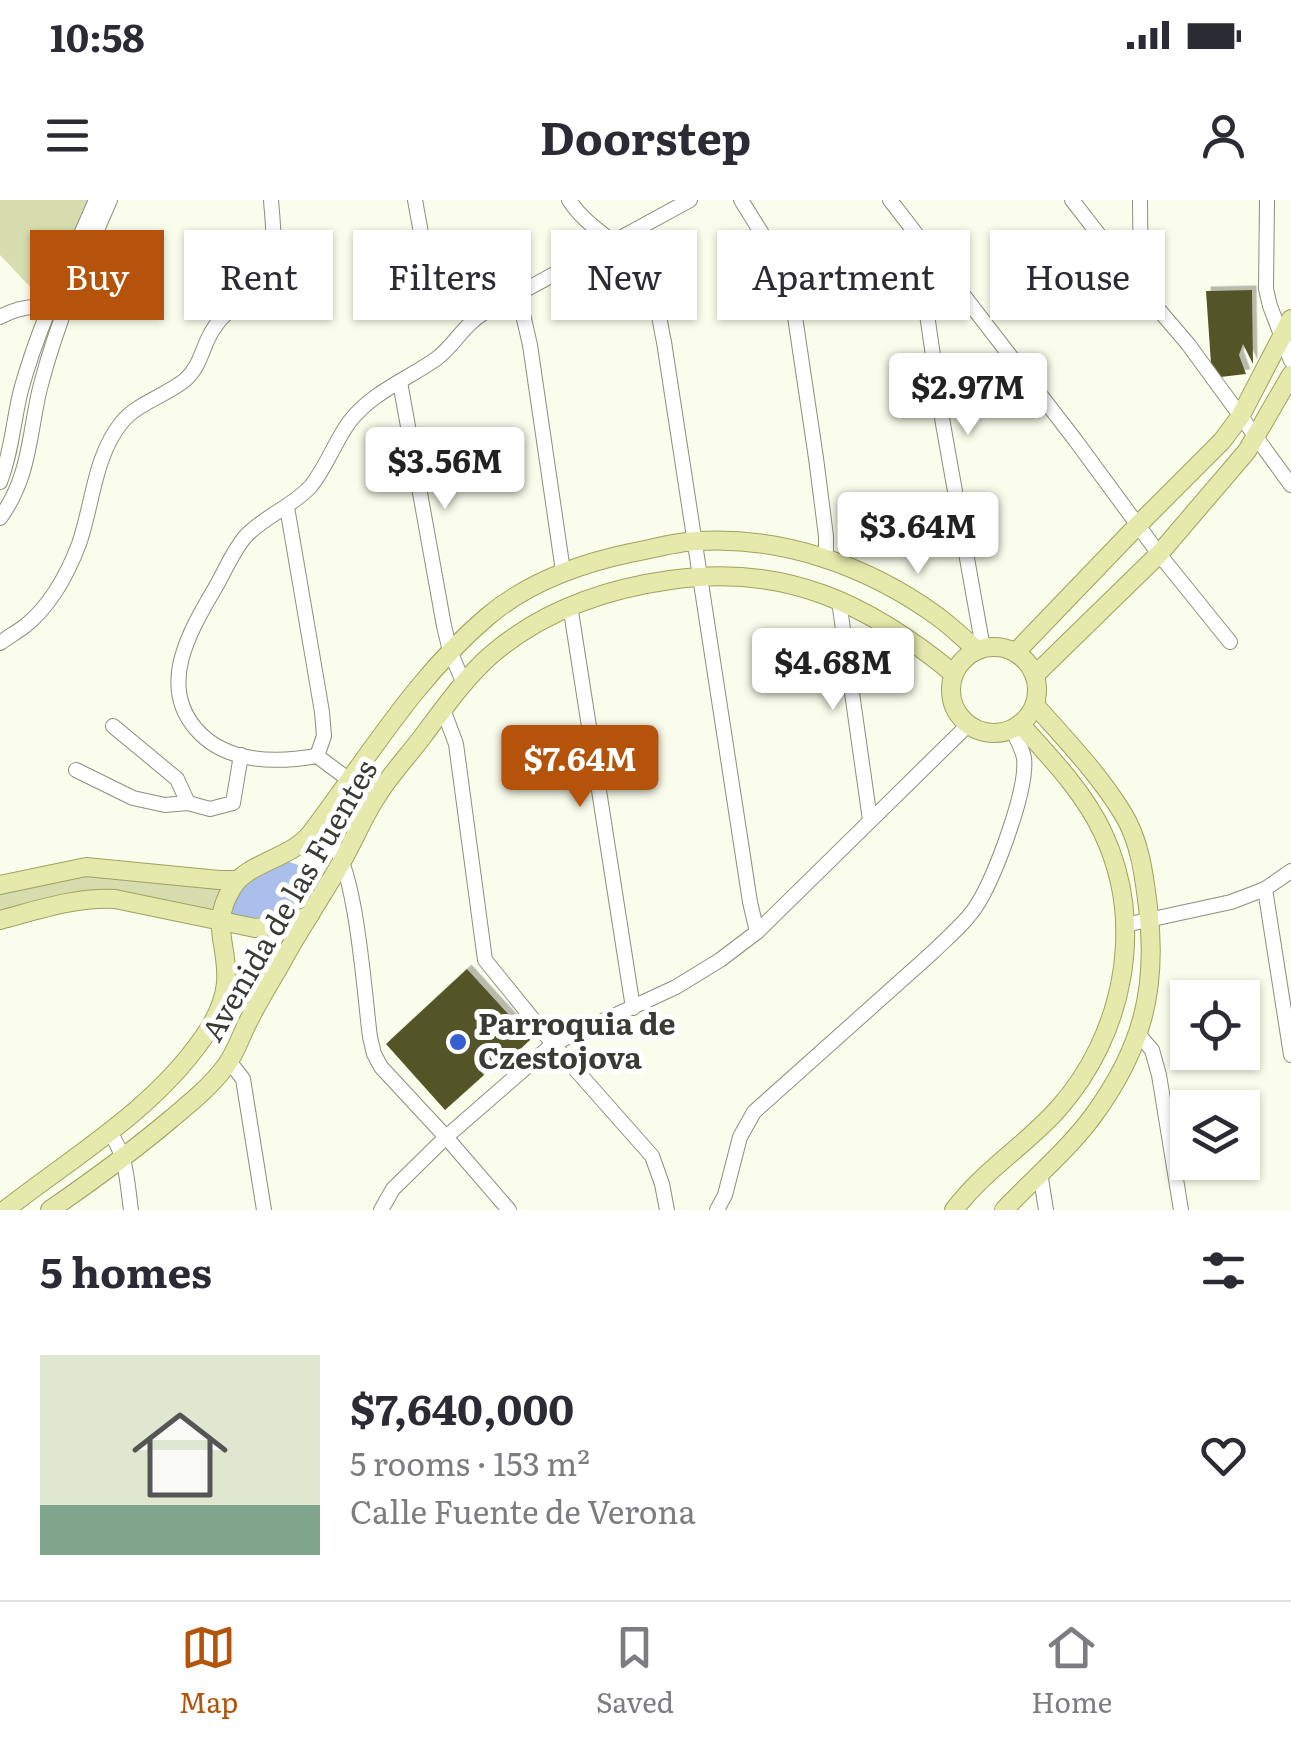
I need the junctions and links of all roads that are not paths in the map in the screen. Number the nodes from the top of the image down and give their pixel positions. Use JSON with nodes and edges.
{"nodes":[{"id":1,"x":96,"y":200,"type":"edge"},
{"id":2,"x":110,"y":200,"type":"edge"},
{"id":3,"x":272,"y":200,"type":"edge"},
{"id":4,"x":415,"y":200,"type":"edge"},
{"id":5,"x":568,"y":200,"type":"edge"},
{"id":6,"x":690,"y":200,"type":"edge"},
{"id":7,"x":741,"y":200,"type":"edge"},
{"id":8,"x":890,"y":200,"type":"edge"},
{"id":9,"x":1072,"y":200,"type":"edge"},
{"id":10,"x":1140,"y":200,"type":"edge"},
{"id":11,"x":1266,"y":200,"type":"edge"},
{"id":12,"x":85,"y":230,"type":"edge"},
{"id":13,"x":95,"y":230,"type":"edge"},
{"id":14,"x":420,"y":230,"type":"edge"},
{"id":15,"x":596,"y":230,"type":"edge"},
{"id":16,"x":635,"y":230,"type":"edge"},
{"id":17,"x":912,"y":230,"type":"edge"},
{"id":18,"x":1095,"y":230,"type":"edge"},
{"id":19,"x":1141,"y":230,"type":"edge"},
{"id":20,"x":970,"y":305,"type":"edge"},
{"id":21,"x":30,"y":308,"type":"edge"},
{"id":22,"x":0,"y":318,"type":"edge"},
{"id":23,"x":1165,"y":318,"type":"edge"},
{"id":24,"x":1291,"y":319,"type":"edge"},
{"id":25,"x":52,"y":320,"type":"edge"},
{"id":26,"x":54,"y":320,"type":"edge"},
{"id":27,"x":474,"y":320,"type":"edge"},
{"id":28,"x":524,"y":320,"type":"edge"},
{"id":29,"x":658,"y":320,"type":"edge"},
{"id":30,"x":928,"y":320,"type":"edge"},
{"id":31,"x":1281,"y":337,"type":"junction"},
{"id":32,"x":1291,"y":362,"type":"edge"},
{"id":33,"x":1291,"y":375,"type":"edge"},
{"id":34,"x":400,"y":382,"type":"junction"},
{"id":35,"x":1240,"y":417,"type":"junction"},
{"id":36,"x":1255,"y":437,"type":"junction"},
{"id":37,"x":0,"y":482,"type":"edge"},
{"id":38,"x":1291,"y":485,"type":"edge"},
{"id":39,"x":287,"y":507,"type":"junction"},
{"id":40,"x":0,"y":518,"type":"edge"},
{"id":41,"x":1138,"y":525,"type":"junction"},
{"id":42,"x":695,"y":541,"type":"junction"},
{"id":43,"x":1159,"y":554,"type":"junction"},
{"id":44,"x":826,"y":557,"type":"junction"},
{"id":45,"x":563,"y":571,"type":"junction"},
{"id":46,"x":700,"y":576,"type":"junction"},
{"id":47,"x":840,"y":600,"type":"junction"},
{"id":48,"x":570,"y":605,"type":"junction"},
{"id":49,"x":1230,"y":642,"type":"dead end"},
{"id":50,"x":0,"y":643,"type":"edge"},
{"id":51,"x":980,"y":649,"type":"junction"},
{"id":52,"x":450,"y":650,"type":"junction"},
{"id":53,"x":1016,"y":652,"type":"junction"},
{"id":54,"x":954,"y":674,"type":"junction"},
{"id":55,"x":1035,"y":675,"type":"junction"},
{"id":56,"x":464,"y":684,"type":"junction"},
{"id":57,"x":1035,"y":705,"type":"junction"},
{"id":58,"x":443,"y":709,"type":"junction"},
{"id":59,"x":969,"y":724,"type":"junction"},
{"id":60,"x":113,"y":726,"type":"dead end"},
{"id":61,"x":1016,"y":727,"type":"junction"},
{"id":62,"x":241,"y":755,"type":"junction"},
{"id":63,"x":316,"y":756,"type":"junction"},
{"id":64,"x":76,"y":770,"type":"dead end"},
{"id":65,"x":348,"y":779,"type":"junction"},
{"id":66,"x":188,"y":803,"type":"junction"},
{"id":67,"x":870,"y":820,"type":"junction"},
{"id":68,"x":308,"y":837,"type":"junction"},
{"id":69,"x":342,"y":862,"type":"junction"},
{"id":70,"x":1291,"y":872,"type":"edge"},
{"id":71,"x":237,"y":880,"type":"junction"},
{"id":72,"x":0,"y":884,"type":"edge"},
{"id":73,"x":1265,"y":889,"type":"junction"},
{"id":74,"x":310,"y":915,"type":"junction"},
{"id":75,"x":0,"y":920,"type":"edge"},
{"id":76,"x":1149,"y":920,"type":"junction"},
{"id":77,"x":219,"y":921,"type":"junction"},
{"id":78,"x":1125,"y":925,"type":"junction"},
{"id":79,"x":757,"y":932,"type":"junction"},
{"id":80,"x":633,"y":1008,"type":"junction"},
{"id":81,"x":1139,"y":1035,"type":"junction"},
{"id":82,"x":553,"y":1044,"type":"junction"},
{"id":83,"x":1291,"y":1054,"type":"edge"},
{"id":84,"x":230,"y":1061,"type":"junction"},
{"id":85,"x":110,"y":1133,"type":"junction"},
{"id":86,"x":446,"y":1136,"type":"junction"},
{"id":87,"x":124,"y":1159,"type":"junction"},
{"id":88,"x":1040,"y":1172,"type":"junction"},
{"id":89,"x":394,"y":1189,"type":"junction"},
{"id":90,"x":5,"y":1210,"type":"edge"},
{"id":91,"x":50,"y":1210,"type":"edge"},
{"id":92,"x":131,"y":1210,"type":"edge"},
{"id":93,"x":264,"y":1210,"type":"edge"},
{"id":94,"x":381,"y":1210,"type":"edge"},
{"id":95,"x":397,"y":1210,"type":"edge"},
{"id":96,"x":509,"y":1210,"type":"edge"},
{"id":97,"x":667,"y":1210,"type":"edge"},
{"id":98,"x":716,"y":1210,"type":"edge"},
{"id":99,"x":954,"y":1210,"type":"edge"},
{"id":100,"x":1004,"y":1210,"type":"edge"},
{"id":101,"x":1046,"y":1210,"type":"edge"},
{"id":102,"x":1181,"y":1210,"type":"edge"}],
"edges":[{"from":1,"to":12,"type":"street"},
{"from":2,"to":13,"type":"street"},
{"from":3,"to":50,"type":"street"},
{"from":4,"to":14,"type":"street"},
{"from":5,"to":15,"type":"street"},
{"from":6,"to":16,"type":"street"},
{"from":7,"to":44,"type":"street"},
{"from":8,"to":17,"type":"street"},
{"from":9,"to":18,"type":"street"},
{"from":10,"to":19,"type":"street"},
{"from":11,"to":31,"type":"street"},
{"from":20,"to":41,"type":"street"},
{"from":21,"to":22,"type":"street"},
{"from":23,"to":35,"type":"street"},
{"from":24,"to":31,"type":"main road"},
{"from":25,"to":37,"type":"street"},
{"from":26,"to":40,"type":"street"},
{"from":27,"to":34,"type":"street"},
{"from":28,"to":45,"type":"street"},
{"from":29,"to":42,"type":"street"},
{"from":30,"to":51,"type":"street"},
{"from":31,"to":32,"type":"street"},
{"from":31,"to":35,"type":"main road"},
{"from":33,"to":36,"type":"main road"},
{"from":34,"to":39,"type":"street"},
{"from":34,"to":52,"type":"street"},
{"from":35,"to":36,"type":"street"},
{"from":35,"to":41,"type":"main road"},
{"from":36,"to":38,"type":"street"},
{"from":36,"to":43,"type":"main road"},
{"from":39,"to":62,"type":"street"},
{"from":39,"to":63,"type":"street"},
{"from":41,"to":43,"type":"street"},
{"from":41,"to":53,"type":"main road"},
{"from":42,"to":44,"type":"main road","name":"Avenida de las Fuentes"},
{"from":42,"to":45,"type":"main road","name":"Avenida de las Fuentes"},
{"from":42,"to":46,"type":"street"},
{"from":43,"to":49,"type":"street"},
{"from":43,"to":55,"type":"main road"},
{"from":44,"to":51,"type":"main road","name":"Avenida de las Fuentes"},
{"from":45,"to":52,"type":"main road","name":"Avenida de las Fuentes"},
{"from":46,"to":47,"type":"main road","name":"Avenida de las Fuentes"},
{"from":46,"to":48,"type":"main road","name":"Avenida de las Fuentes"},
{"from":46,"to":79,"type":"street"},
{"from":47,"to":54,"type":"main road","name":"Avenida de las Fuentes"},
{"from":47,"to":67,"type":"street"},
{"from":48,"to":56,"type":"main road","name":"Avenida de las Fuentes"},
{"from":48,"to":80,"type":"street"},
{"from":51,"to":53,"type":"main road"},
{"from":51,"to":54,"type":"main road"},
{"from":52,"to":56,"type":"street"},
{"from":52,"to":65,"type":"main road","name":"Avenida de las Fuentes"},
{"from":53,"to":55,"type":"main road"},
{"from":54,"to":59,"type":"main road"},
{"from":55,"to":57,"type":"main road"},
{"from":56,"to":58,"type":"main road","name":"Avenida de las Fuentes"},
{"from":57,"to":61,"type":"main road"},
{"from":57,"to":76,"type":"main road"},
{"from":58,"to":69,"type":"main road","name":"Avenida de las Fuentes"},
{"from":58,"to":82,"type":"street"},
{"from":59,"to":61,"type":"main road"},
{"from":59,"to":67,"type":"street"},
{"from":60,"to":66,"type":"street"},
{"from":61,"to":78,"type":"main road"},
{"from":61,"to":98,"type":"street"},
{"from":62,"to":63,"type":"street"},
{"from":62,"to":66,"type":"street"},
{"from":63,"to":65,"type":"street"},
{"from":64,"to":66,"type":"street"},
{"from":65,"to":68,"type":"main road","name":"Avenida de las Fuentes"},
{"from":67,"to":79,"type":"street"},
{"from":68,"to":69,"type":"street"},
{"from":68,"to":71,"type":"main road","name":"Avenida de las Fuentes"},
{"from":69,"to":74,"type":"main road","name":"Avenida de las Fuentes"},
{"from":69,"to":86,"type":"street"},
{"from":70,"to":73,"type":"street"},
{"from":71,"to":72,"type":"main road"},
{"from":71,"to":77,"type":"main road","name":"Avenida de las Fuentes"},
{"from":73,"to":76,"type":"street"},
{"from":73,"to":83,"type":"street"},
{"from":74,"to":77,"type":"main road"},
{"from":74,"to":84,"type":"main road","name":"Avenida de las Fuentes"},
{"from":75,"to":77,"type":"main road"},
{"from":76,"to":78,"type":"street"},
{"from":76,"to":81,"type":"main road"},
{"from":77,"to":85,"type":"main road","name":"Avenida de las Fuentes"},
{"from":78,"to":99,"type":"main road"},
{"from":79,"to":80,"type":"street"},
{"from":80,"to":82,"type":"street"},
{"from":81,"to":88,"type":"main road"},
{"from":81,"to":102,"type":"street"},
{"from":82,"to":86,"type":"street"},
{"from":82,"to":97,"type":"street"},
{"from":84,"to":87,"type":"main road","name":"Avenida de las Fuentes"},
{"from":84,"to":93,"type":"street"},
{"from":85,"to":87,"type":"street"},
{"from":85,"to":90,"type":"main road","name":"Avenida de las Fuentes"},
{"from":86,"to":89,"type":"street"},
{"from":86,"to":96,"type":"street"},
{"from":87,"to":91,"type":"main road","name":"Avenida de las Fuentes"},
{"from":87,"to":92,"type":"street"},
{"from":88,"to":100,"type":"main road"},
{"from":88,"to":101,"type":"street"},
{"from":89,"to":94,"type":"street"},
{"from":89,"to":95,"type":"street"}]}
